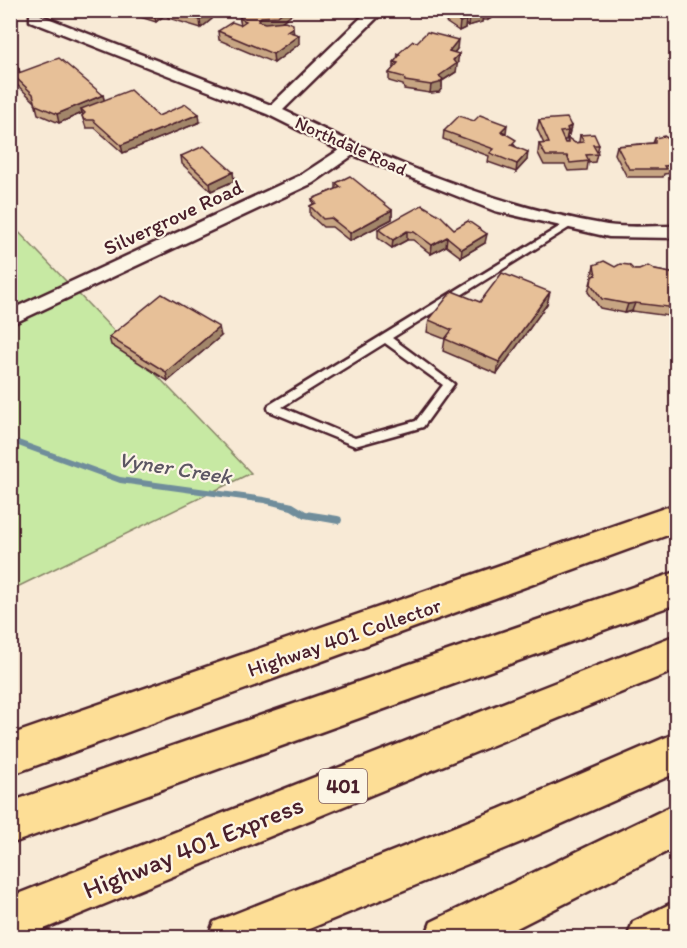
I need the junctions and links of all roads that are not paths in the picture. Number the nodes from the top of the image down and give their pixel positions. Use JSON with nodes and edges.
{"nodes":[{"id":1,"x":378,"y":10,"type":"edge"},
{"id":2,"x":35,"y":18,"type":"dead end"},
{"id":3,"x":273,"y":111,"type":"junction"},
{"id":4,"x":351,"y":149,"type":"junction"},
{"id":5,"x":572,"y":222,"type":"junction"},
{"id":6,"x":676,"y":232,"type":"edge"},
{"id":7,"x":10,"y":318,"type":"edge"},
{"id":8,"x":385,"y":338,"type":"junction"},
{"id":9,"x":676,"y":518,"type":"edge"},
{"id":10,"x":676,"y":588,"type":"edge"},
{"id":11,"x":676,"y":652,"type":"edge"},
{"id":12,"x":676,"y":753,"type":"edge"},
{"id":13,"x":10,"y":754,"type":"edge"},
{"id":14,"x":10,"y":823,"type":"edge"},
{"id":15,"x":676,"y":825,"type":"edge"},
{"id":16,"x":10,"y":920,"type":"edge"},
{"id":17,"x":676,"y":923,"type":"edge"},
{"id":18,"x":230,"y":938,"type":"edge"},
{"id":19,"x":447,"y":938,"type":"edge"},
{"id":20,"x":649,"y":938,"type":"edge"}],
"edges":[{"from":1,"to":3,"type":"street"},
{"from":2,"to":3,"type":"street","name":"Northdale Road"},
{"from":3,"to":4,"type":"street","name":"Northdale Road"},
{"from":4,"to":5,"type":"street","name":"Northdale Road"},
{"from":4,"to":7,"type":"street","name":"Silvergrove Road"},
{"from":5,"to":6,"type":"street","name":"Northdale Road"},
{"from":5,"to":8,"type":"lane"},
{"from":8,"to":8,"type":"lane"},
{"from":9,"to":13,"type":"highway","name":"Highway 401 Collector"},
{"from":10,"to":14,"type":"highway"},
{"from":11,"to":16,"type":"highway","name":"Highway 401 Express","number":"401"},
{"from":12,"to":18,"type":"highway"},
{"from":15,"to":19,"type":"highway"},
{"from":17,"to":20,"type":"highway"}]}
